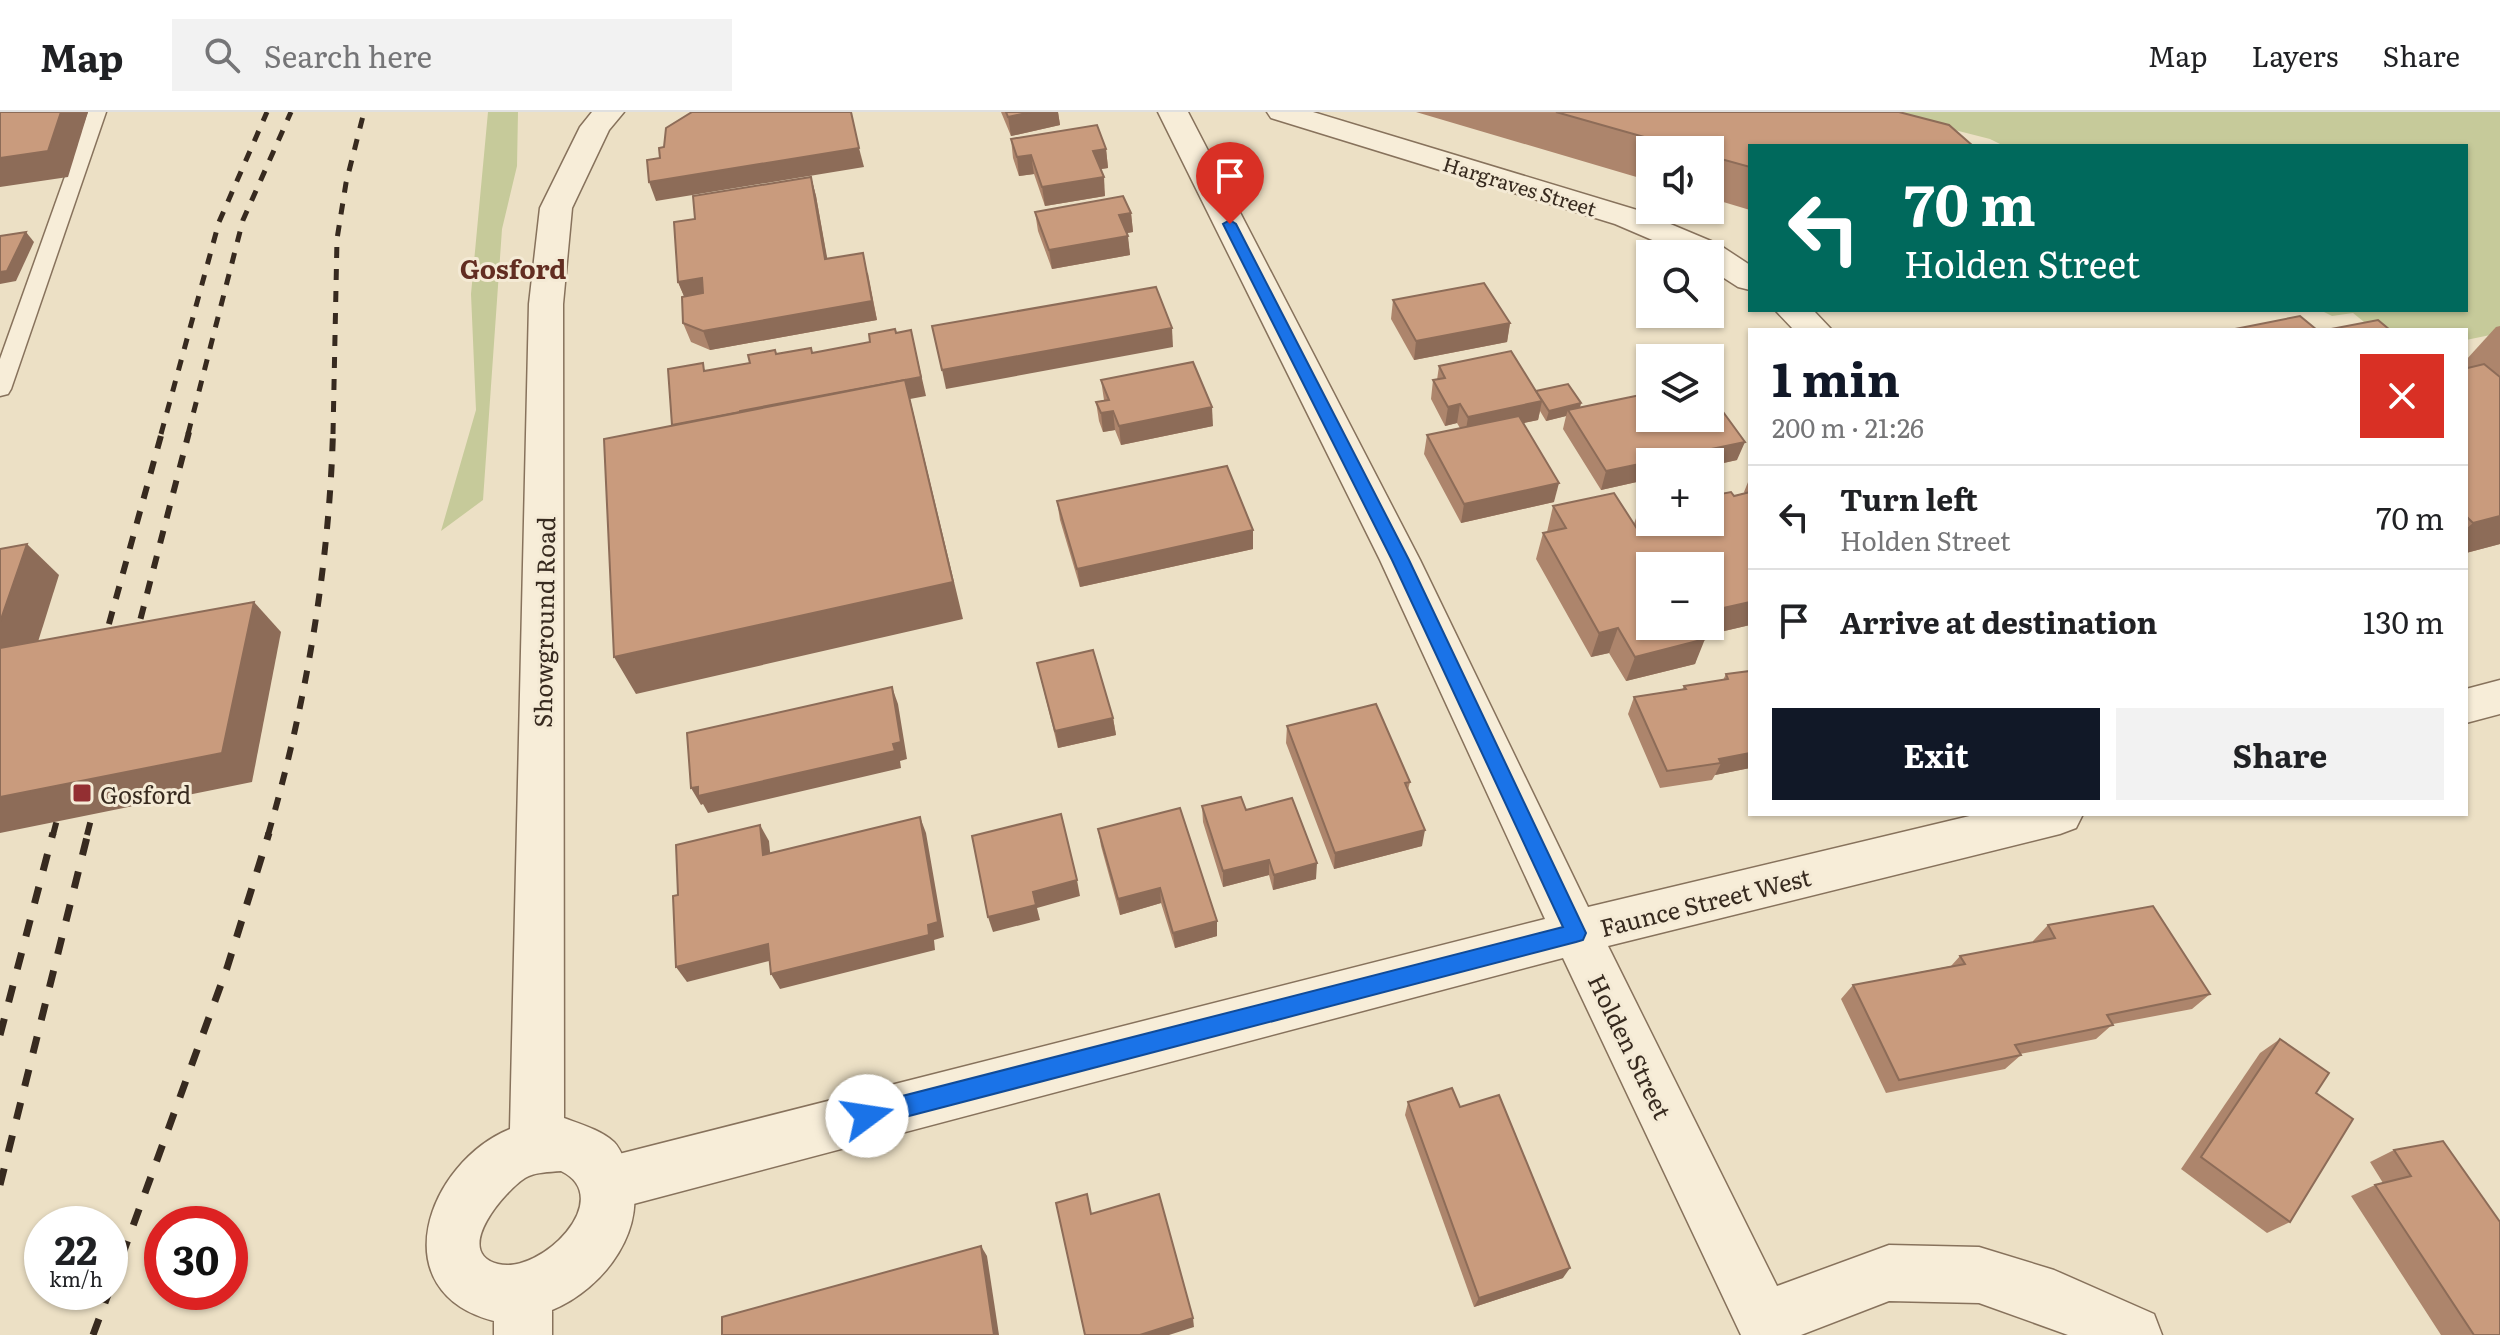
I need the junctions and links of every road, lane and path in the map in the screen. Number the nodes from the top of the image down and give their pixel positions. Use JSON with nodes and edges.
{"nodes":[{"id":1,"x":97,"y":112,"type":"edge"},
{"id":2,"x":1173,"y":112,"type":"edge"},
{"id":3,"x":1282,"y":112,"type":"edge"},
{"id":4,"x":598,"y":117,"type":"edge"},
{"id":5,"x":1748,"y":279,"type":"edge"},
{"id":6,"x":1794,"y":312,"type":"edge"},
{"id":7,"x":1813,"y":328,"type":"edge"},
{"id":8,"x":0,"y":389,"type":"edge"},
{"id":9,"x":2500,"y":697,"type":"edge"},
{"id":10,"x":2468,"y":705,"type":"edge"},
{"id":11,"x":2052,"y":816,"type":"edge"},
{"id":12,"x":1576,"y":933,"type":"junction"},
{"id":13,"x":537,"y":1146,"type":"junction"},
{"id":14,"x":607,"y":1184,"type":"junction"},
{"id":15,"x":523,"y":1314,"type":"edge"},
{"id":16,"x":1768,"y":1328,"type":"edge"},
{"id":17,"x":2133,"y":1335,"type":"edge"}],
"edges":[{"from":1,"to":8,"type":"lane"},
{"from":2,"to":12,"type":"street","name":"Holden Street"},
{"from":3,"to":5,"type":"street","name":"Hargraves Street"},
{"from":4,"to":13,"type":"street","name":"Showground Road"},
{"from":6,"to":7,"type":"street"},
{"from":9,"to":10,"type":"street"},
{"from":11,"to":12,"type":"street","name":"Faunce Street West"},
{"from":12,"to":14,"type":"street","name":"Faunce Street West"},
{"from":12,"to":16,"type":"street","name":"Holden Street"},
{"from":13,"to":14,"type":"street"},
{"from":13,"to":15,"type":"street"},
{"from":14,"to":15,"type":"street"},
{"from":16,"to":17,"type":"street"}]}
